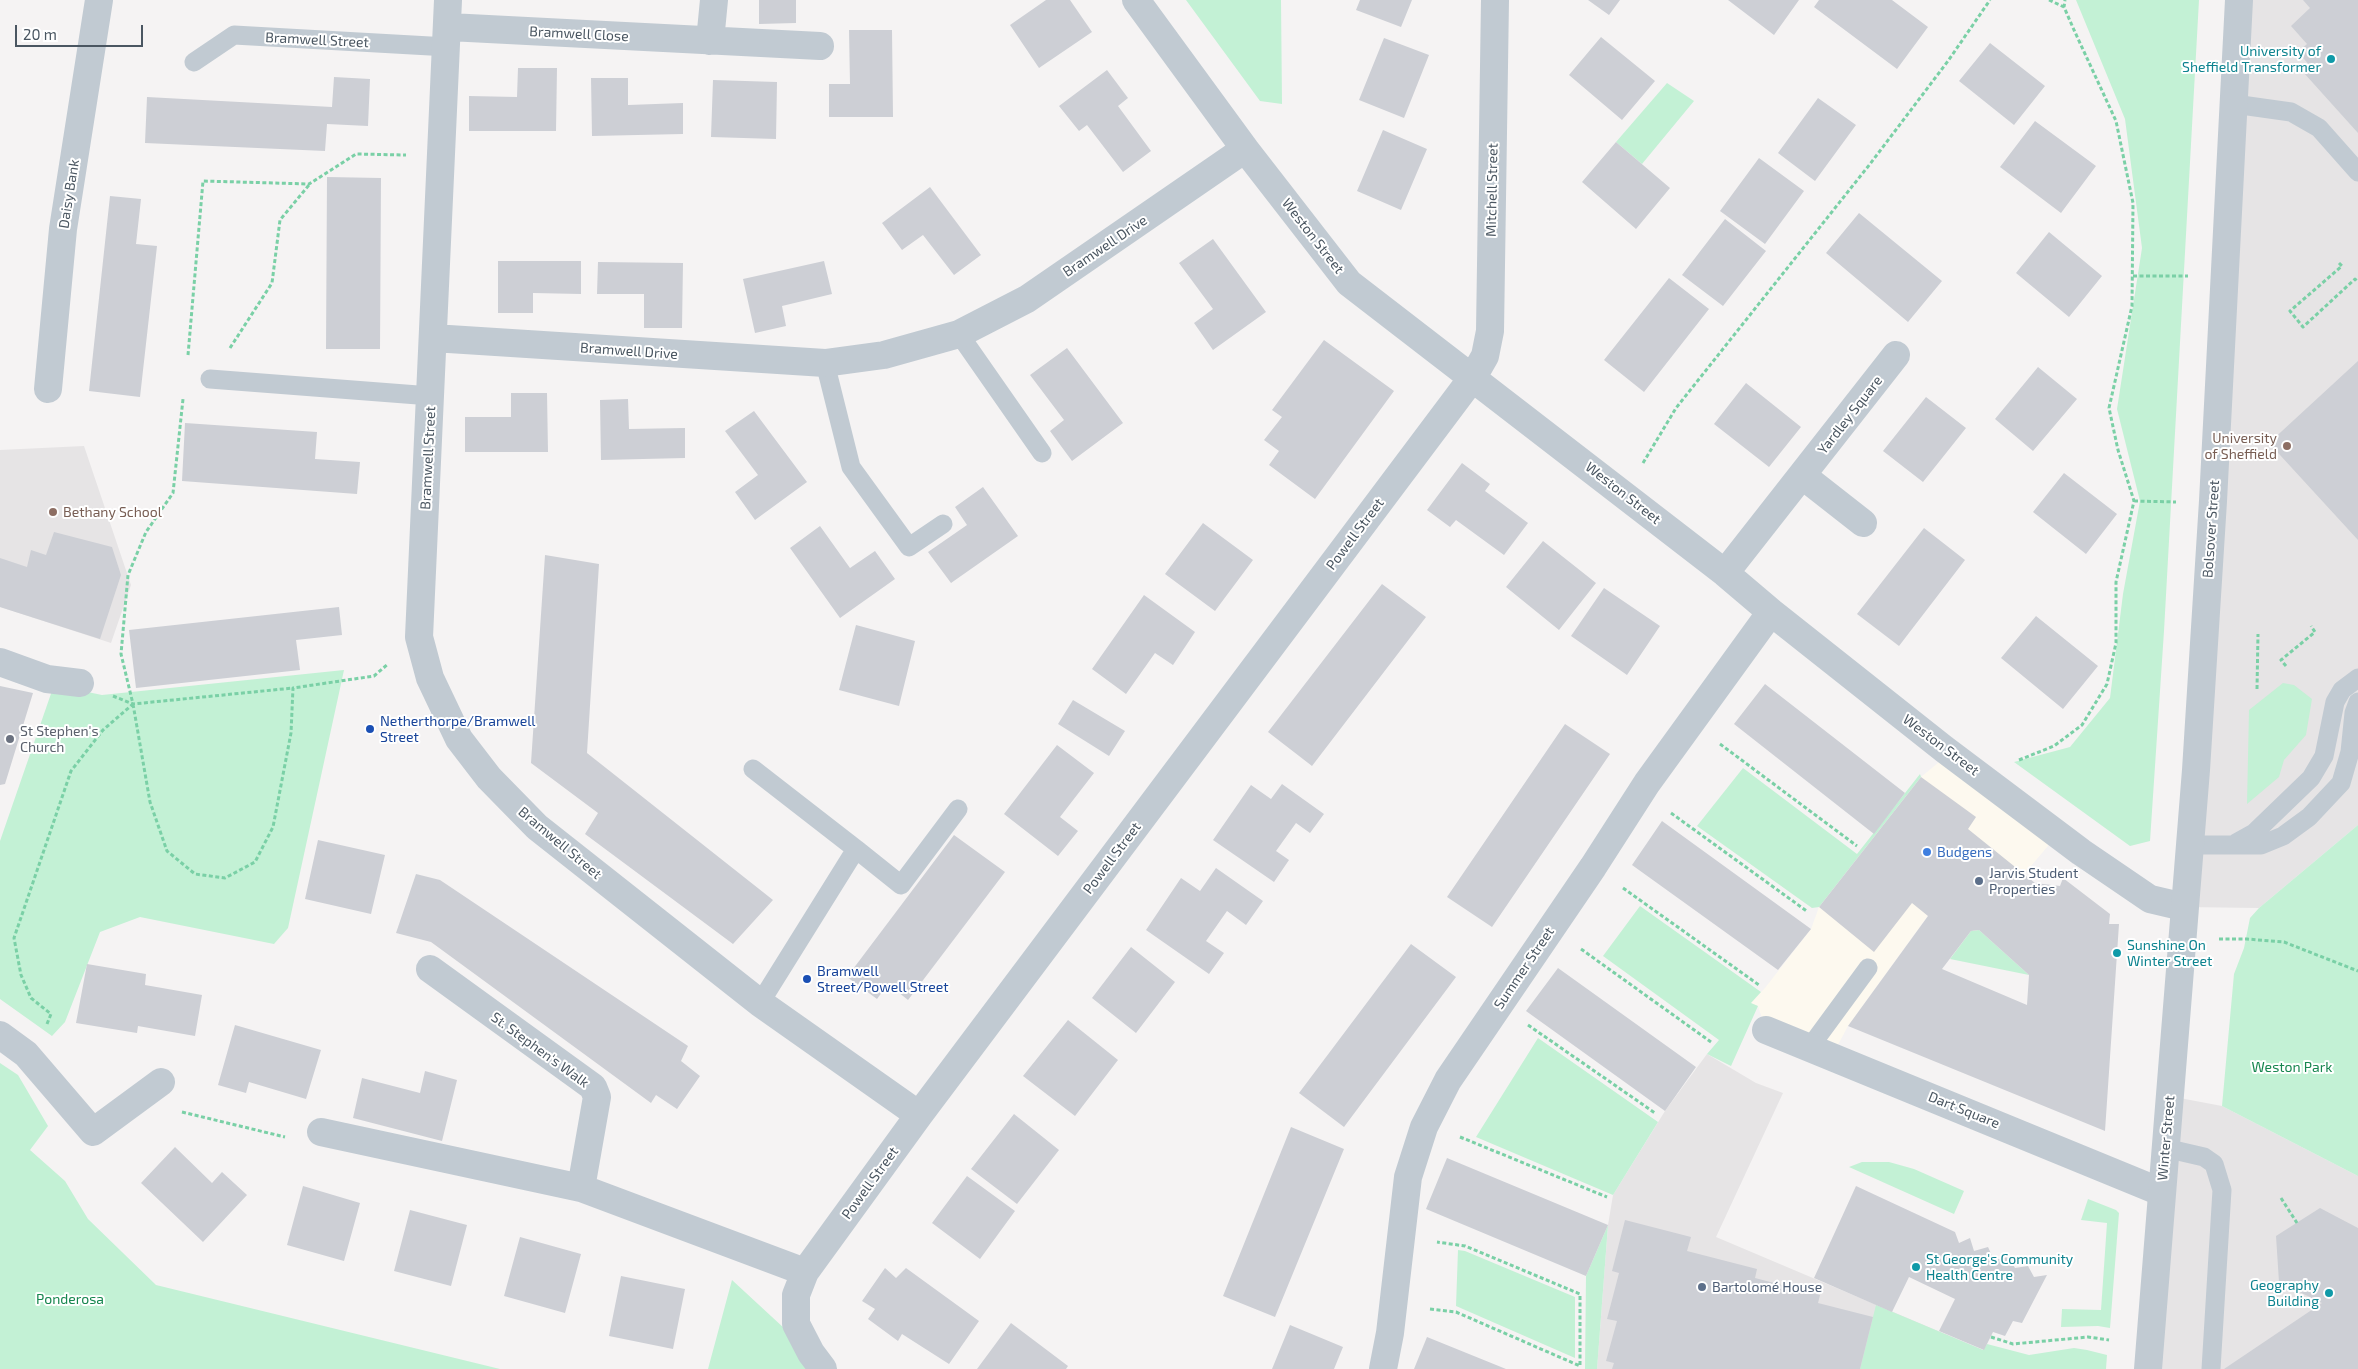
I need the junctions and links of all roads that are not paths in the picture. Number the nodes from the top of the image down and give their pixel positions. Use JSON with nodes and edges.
{"nodes":[{"id":1,"x":99,"y":0,"type":"edge"},
{"id":2,"x":448,"y":0,"type":"edge"},
{"id":3,"x":714,"y":0,"type":"edge"},
{"id":4,"x":1136,"y":0,"type":"edge"},
{"id":5,"x":1495,"y":0,"type":"edge"},
{"id":6,"x":2239,"y":0,"type":"edge"},
{"id":7,"x":448,"y":37,"type":"junction"},
{"id":8,"x":710,"y":40,"type":"junction"},
{"id":9,"x":820,"y":46,"type":"dead end"},
{"id":10,"x":194,"y":62,"type":"dead end"},
{"id":11,"x":2234,"y":104,"type":"junction"},
{"id":12,"x":1245,"y":149,"type":"junction"},
{"id":13,"x":2358,"y":172,"type":"edge"},
{"id":14,"x":959,"y":334,"type":"junction"},
{"id":15,"x":433,"y":338,"type":"junction"},
{"id":16,"x":1896,"y":355,"type":"dead end"},
{"id":17,"x":825,"y":363,"type":"junction"},
{"id":18,"x":1473,"y":377,"type":"junction"},
{"id":19,"x":210,"y":379,"type":"road end"},
{"id":20,"x":48,"y":389,"type":"dead end"},
{"id":21,"x":431,"y":396,"type":"junction"},
{"id":22,"x":1042,"y":453,"type":"dead end"},
{"id":23,"x":1803,"y":476,"type":"junction"},
{"id":24,"x":1863,"y":523,"type":"dead end"},
{"id":25,"x":943,"y":524,"type":"dead end"},
{"id":26,"x":1725,"y":572,"type":"junction"},
{"id":27,"x":1771,"y":612,"type":"junction"},
{"id":28,"x":0,"y":662,"type":"edge"},
{"id":29,"x":2358,"y":678,"type":"edge"},
{"id":30,"x":80,"y":683,"type":"dead end"},
{"id":31,"x":2358,"y":702,"type":"edge"},
{"id":32,"x":753,"y":769,"type":"dead end"},
{"id":33,"x":958,"y":809,"type":"dead end"},
{"id":34,"x":2236,"y":844,"type":"junction"},
{"id":35,"x":2190,"y":845,"type":"junction"},
{"id":36,"x":856,"y":849,"type":"junction"},
{"id":37,"x":2184,"y":907,"type":"junction"},
{"id":38,"x":1868,"y":968,"type":"dead end"},
{"id":39,"x":430,"y":969,"type":"dead end"},
{"id":40,"x":760,"y":1003,"type":"junction"},
{"id":41,"x":1766,"y":1030,"type":"dead end"},
{"id":42,"x":0,"y":1034,"type":"edge"},
{"id":43,"x":1810,"y":1047,"type":"junction"},
{"id":44,"x":153,"y":1087,"type":"road end"},
{"id":45,"x":919,"y":1115,"type":"junction"},
{"id":46,"x":321,"y":1132,"type":"road end"},
{"id":47,"x":2165,"y":1148,"type":"junction"},
{"id":48,"x":581,"y":1188,"type":"junction"},
{"id":49,"x":2162,"y":1192,"type":"junction"},
{"id":50,"x":806,"y":1272,"type":"junction"},
{"id":51,"x":817,"y":1361,"type":"edge"},
{"id":52,"x":1383,"y":1369,"type":"edge"},
{"id":53,"x":2148,"y":1369,"type":"edge"},
{"id":54,"x":2211,"y":1369,"type":"edge"}],
"edges":[{"from":1,"to":20,"type":"street","name":"Daisy Bank"},
{"from":2,"to":7,"type":"street","name":"Bramwell Street"},
{"from":3,"to":8,"type":"street"},
{"from":4,"to":12,"type":"street","name":"Weston Street"},
{"from":5,"to":18,"type":"street","name":"Mitchell Street"},
{"from":6,"to":11,"type":"street","name":"Bolsover Street"},
{"from":7,"to":8,"type":"street","name":"Bramwell Close"},
{"from":7,"to":10,"type":"lane","name":"Bramwell Street"},
{"from":7,"to":15,"type":"street","name":"Bramwell Street"},
{"from":8,"to":9,"type":"street","name":"Bramwell Close"},
{"from":11,"to":13,"type":"lane"},
{"from":11,"to":35,"type":"street","name":"Bolsover Street"},
{"from":12,"to":14,"type":"street","name":"Bramwell Drive"},
{"from":12,"to":18,"type":"street","name":"Weston Street"},
{"from":14,"to":17,"type":"street","name":"Bramwell Drive"},
{"from":14,"to":22,"type":"lane"},
{"from":15,"to":17,"type":"street","name":"Bramwell Drive"},
{"from":15,"to":21,"type":"street","name":"Bramwell Street"},
{"from":16,"to":23,"type":"street","name":"Yardley Square"},
{"from":17,"to":25,"type":"lane"},
{"from":18,"to":26,"type":"street","name":"Weston Street"},
{"from":18,"to":45,"type":"street","name":"Powell Street"},
{"from":19,"to":21,"type":"lane","name":"Bramwell Street"},
{"from":21,"to":40,"type":"street","name":"Bramwell Street"},
{"from":23,"to":24,"type":"street"},
{"from":23,"to":26,"type":"street","name":"Yardley Square"},
{"from":26,"to":27,"type":"street","name":"Weston Street"},
{"from":27,"to":37,"type":"street","name":"Weston Street"},
{"from":27,"to":52,"type":"street","name":"Summer Street"},
{"from":28,"to":30,"type":"street"},
{"from":29,"to":34,"type":"lane"},
{"from":31,"to":34,"type":"lane"},
{"from":32,"to":36,"type":"lane"},
{"from":33,"to":36,"type":"lane"},
{"from":34,"to":35,"type":"lane"},
{"from":35,"to":37,"type":"street","name":"Bolsover Street"},
{"from":36,"to":40,"type":"lane"},
{"from":37,"to":47,"type":"street","name":"Winter Street"},
{"from":38,"to":43,"type":"lane"},
{"from":39,"to":48,"type":"street","name":"St. Stephen's Walk"},
{"from":40,"to":45,"type":"street","name":"Bramwell Street"},
{"from":41,"to":43,"type":"street","name":"Dart Square"},
{"from":42,"to":44,"type":"street"},
{"from":43,"to":49,"type":"street","name":"Dart Square"},
{"from":45,"to":50,"type":"street","name":"Powell Street"},
{"from":46,"to":48,"type":"street"},
{"from":47,"to":49,"type":"street","name":"Winter Street"},
{"from":47,"to":54,"type":"lane"},
{"from":48,"to":50,"type":"street"},
{"from":49,"to":53,"type":"street","name":"Winter Street"},
{"from":50,"to":51,"type":"street","name":"Powell Street"}]}
